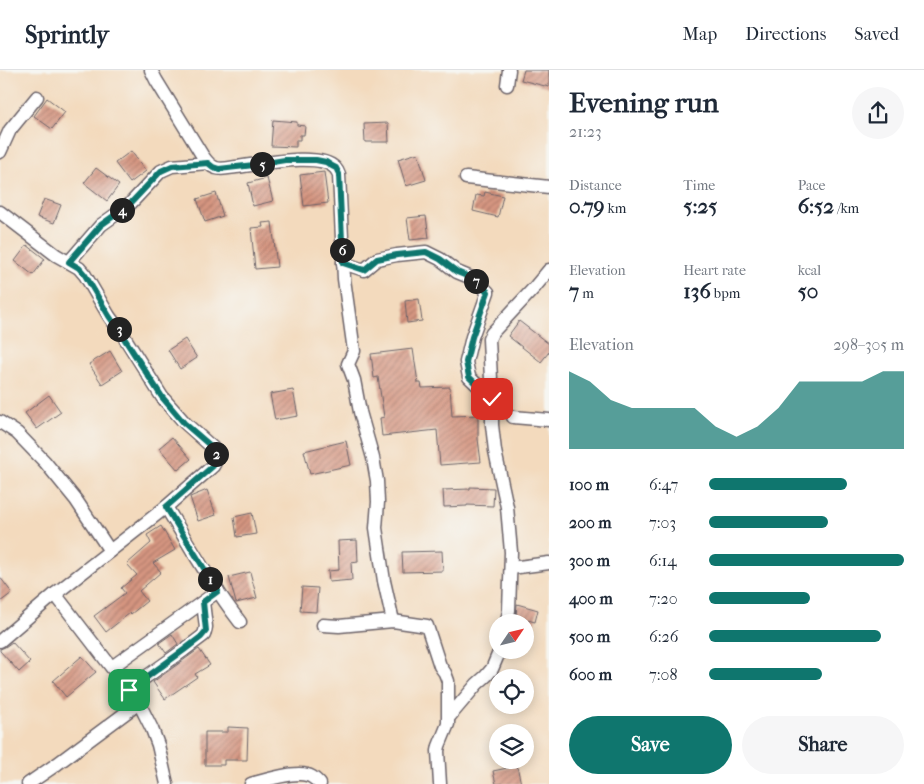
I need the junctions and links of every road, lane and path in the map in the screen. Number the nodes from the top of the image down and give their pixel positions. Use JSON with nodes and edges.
{"nodes":[{"id":1,"x":151,"y":70,"type":"edge"},
{"id":2,"x":509,"y":70,"type":"edge"},
{"id":3,"x":507,"y":84,"type":"dead end"},
{"id":4,"x":36,"y":97,"type":"dead end"},
{"id":5,"x":0,"y":152,"type":"edge"},
{"id":6,"x":208,"y":163,"type":"junction"},
{"id":7,"x":466,"y":178,"type":"dead end"},
{"id":8,"x":549,"y":187,"type":"edge"},
{"id":9,"x":0,"y":212,"type":"edge"},
{"id":10,"x":69,"y":262,"type":"junction"},
{"id":11,"x":343,"y":263,"type":"junction"},
{"id":12,"x":549,"y":270,"type":"edge"},
{"id":13,"x":492,"y":399,"type":"junction"},
{"id":14,"x":513,"y":417,"type":"dead end"},
{"id":15,"x":549,"y":420,"type":"edge"},
{"id":16,"x":0,"y":422,"type":"edge"},
{"id":17,"x":166,"y":507,"type":"junction"},
{"id":18,"x":110,"y":551,"type":"junction"},
{"id":19,"x":549,"y":563,"type":"edge"},
{"id":20,"x":511,"y":568,"type":"junction"},
{"id":21,"x":218,"y":591,"type":"junction"},
{"id":22,"x":55,"y":594,"type":"junction"},
{"id":23,"x":203,"y":602,"type":"junction"},
{"id":24,"x":508,"y":614,"type":"edge"},
{"id":25,"x":393,"y":621,"type":"junction"},
{"id":26,"x":240,"y":622,"type":"dead end"},
{"id":27,"x":323,"y":625,"type":"dead end"},
{"id":28,"x":1,"y":639,"type":"edge"},
{"id":29,"x":496,"y":659,"type":"edge"},
{"id":30,"x":112,"y":667,"type":"junction"},
{"id":31,"x":477,"y":684,"type":"junction"},
{"id":32,"x":129,"y":690,"type":"junction"},
{"id":33,"x":449,"y":692,"type":"junction"},
{"id":34,"x":139,"y":703,"type":"junction"},
{"id":35,"x":449,"y":717,"type":"junction"},
{"id":36,"x":28,"y":784,"type":"edge"},
{"id":37,"x":167,"y":784,"type":"edge"},
{"id":38,"x":251,"y":784,"type":"edge"},
{"id":39,"x":320,"y":784,"type":"edge"},
{"id":40,"x":440,"y":784,"type":"edge"}],
"edges":[{"from":1,"to":6,"type":"street"},
{"from":2,"to":3,"type":"street"},
{"from":4,"to":5,"type":"street"},
{"from":6,"to":10,"type":"street"},
{"from":6,"to":11,"type":"street"},
{"from":7,"to":8,"type":"street"},
{"from":9,"to":10,"type":"street"},
{"from":10,"to":17,"type":"street"},
{"from":11,"to":13,"type":"street"},
{"from":11,"to":25,"type":"street"},
{"from":12,"to":13,"type":"street"},
{"from":13,"to":20,"type":"street"},
{"from":14,"to":15,"type":"street"},
{"from":16,"to":18,"type":"street"},
{"from":17,"to":18,"type":"street"},
{"from":17,"to":21,"type":"street"},
{"from":18,"to":22,"type":"street"},
{"from":19,"to":20,"type":"street"},
{"from":20,"to":24,"type":"street"},
{"from":21,"to":23,"type":"street"},
{"from":21,"to":26,"type":"street"},
{"from":22,"to":28,"type":"street"},
{"from":22,"to":30,"type":"street"},
{"from":23,"to":30,"type":"street"},
{"from":23,"to":32,"type":"street"},
{"from":25,"to":27,"type":"street"},
{"from":25,"to":33,"type":"street"},
{"from":29,"to":31,"type":"street"},
{"from":30,"to":32,"type":"street"},
{"from":31,"to":33,"type":"street"},
{"from":31,"to":35,"type":"street"},
{"from":32,"to":34,"type":"street"},
{"from":33,"to":35,"type":"street"},
{"from":34,"to":36,"type":"street"},
{"from":34,"to":37,"type":"street"},
{"from":35,"to":40,"type":"street"},
{"from":38,"to":39,"type":"street"}]}
